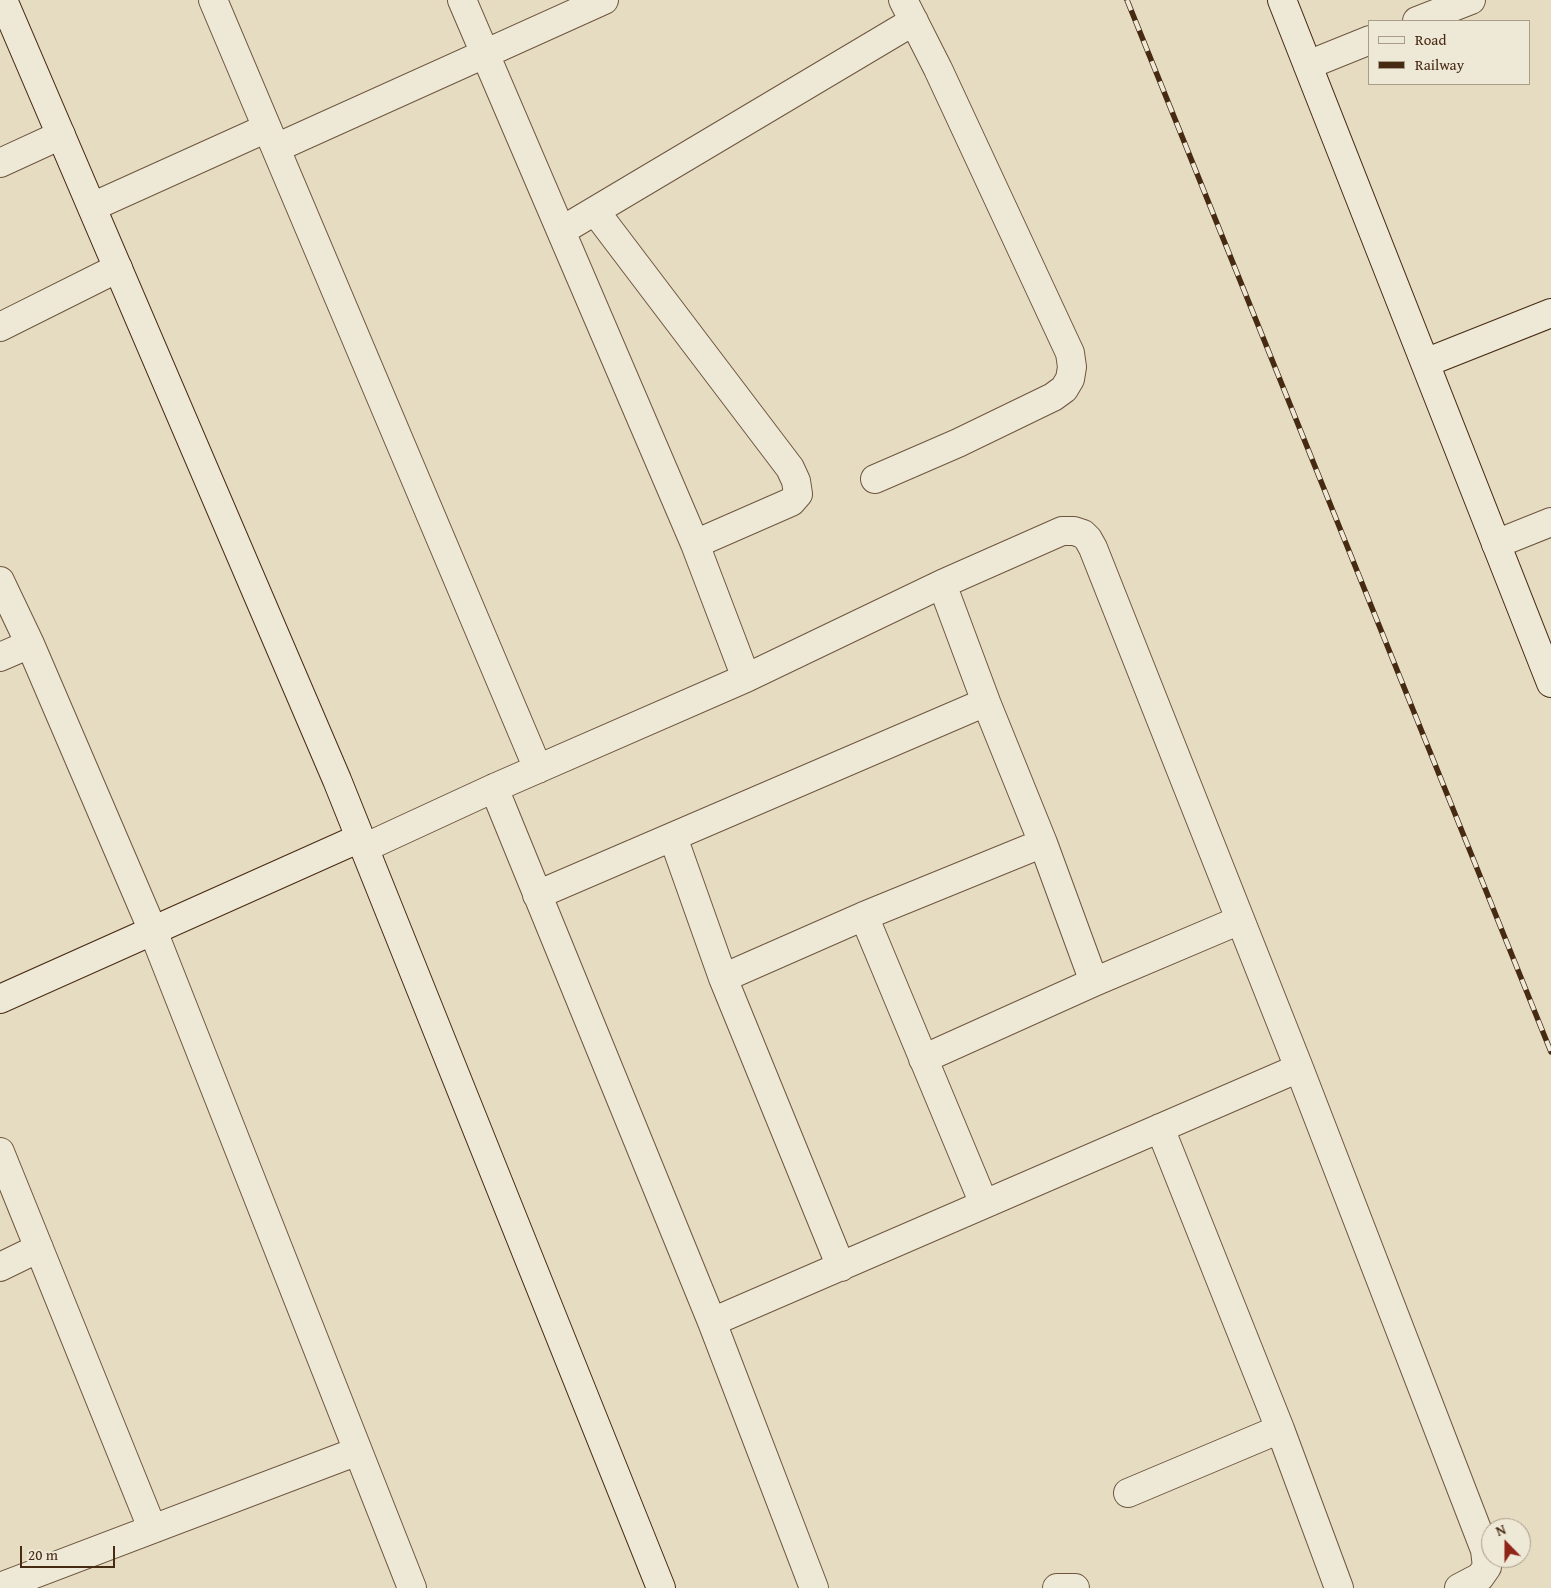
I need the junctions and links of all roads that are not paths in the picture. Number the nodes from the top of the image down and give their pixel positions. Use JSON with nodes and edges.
{"nodes":[{"id":1,"x":213,"y":0,"type":"edge"},
{"id":2,"x":462,"y":0,"type":"edge"},
{"id":3,"x":604,"y":0,"type":"edge"},
{"id":4,"x":1282,"y":0,"type":"edge"},
{"id":5,"x":1471,"y":0,"type":"edge"},
{"id":6,"x":3,"y":5,"type":"edge"},
{"id":7,"x":909,"y":11,"type":"edge"},
{"id":8,"x":1420,"y":20,"type":"edge"},
{"id":9,"x":1368,"y":41,"type":"edge"},
{"id":10,"x":485,"y":54,"type":"junction"},
{"id":11,"x":1308,"y":65,"type":"junction"},
{"id":12,"x":61,"y":135,"type":"junction"},
{"id":13,"x":271,"y":138,"type":"junction"},
{"id":14,"x":0,"y":162,"type":"edge"},
{"id":15,"x":92,"y":208,"type":"junction"},
{"id":16,"x":595,"y":211,"type":"junction"},
{"id":17,"x":561,"y":231,"type":"junction"},
{"id":18,"x":118,"y":268,"type":"junction"},
{"id":19,"x":1551,"y":313,"type":"edge"},
{"id":20,"x":0,"y":327,"type":"edge"},
{"id":21,"x":1425,"y":363,"type":"junction"},
{"id":22,"x":875,"y":479,"type":"dead end"},
{"id":23,"x":1551,"y":522,"type":"edge"},
{"id":24,"x":695,"y":544,"type":"junction"},
{"id":25,"x":1496,"y":544,"type":"junction"},
{"id":26,"x":0,"y":581,"type":"edge"},
{"id":27,"x":942,"y":584,"type":"junction"},
{"id":28,"x":30,"y":644,"type":"junction"},
{"id":29,"x":0,"y":657,"type":"edge"},
{"id":30,"x":746,"y":678,"type":"junction"},
{"id":31,"x":1551,"y":681,"type":"edge"},
{"id":32,"x":986,"y":702,"type":"junction"},
{"id":33,"x":538,"y":769,"type":"junction"},
{"id":34,"x":494,"y":788,"type":"junction"},
{"id":35,"x":673,"y":837,"type":"junction"},
{"id":36,"x":362,"y":843,"type":"junction"},
{"id":37,"x":1043,"y":843,"type":"junction"},
{"id":38,"x":537,"y":895,"type":"junction"},
{"id":39,"x":864,"y":916,"type":"junction"},
{"id":40,"x":1240,"y":920,"type":"junction"},
{"id":41,"x":153,"y":931,"type":"junction"},
{"id":42,"x":723,"y":978,"type":"junction"},
{"id":43,"x":1094,"y":982,"type":"junction"},
{"id":44,"x":0,"y":999,"type":"edge"},
{"id":45,"x":923,"y":1059,"type":"junction"},
{"id":46,"x":1299,"y":1068,"type":"junction"},
{"id":47,"x":1160,"y":1128,"type":"junction"},
{"id":48,"x":0,"y":1152,"type":"edge"},
{"id":49,"x":984,"y":1204,"type":"junction"},
{"id":50,"x":39,"y":1248,"type":"junction"},
{"id":51,"x":0,"y":1267,"type":"edge"},
{"id":52,"x":841,"y":1267,"type":"junction"},
{"id":53,"x":712,"y":1322,"type":"junction"},
{"id":54,"x":1280,"y":1429,"type":"junction"},
{"id":55,"x":358,"y":1451,"type":"junction"},
{"id":56,"x":1128,"y":1492,"type":"dead end"},
{"id":57,"x":152,"y":1528,"type":"junction"},
{"id":58,"x":0,"y":1587,"type":"edge"},
{"id":59,"x":412,"y":1588,"type":"edge"},
{"id":60,"x":661,"y":1588,"type":"edge"},
{"id":61,"x":814,"y":1588,"type":"edge"},
{"id":62,"x":1057,"y":1588,"type":"edge"},
{"id":63,"x":1075,"y":1588,"type":"edge"},
{"id":64,"x":1340,"y":1588,"type":"edge"},
{"id":65,"x":1459,"y":1588,"type":"edge"}],
"edges":[{"from":1,"to":13,"type":"street"},
{"from":2,"to":10,"type":"street"},
{"from":3,"to":10,"type":"street"},
{"from":4,"to":11,"type":"street"},
{"from":5,"to":8,"type":"street"},
{"from":6,"to":12,"type":"street"},
{"from":7,"to":16,"type":"street"},
{"from":7,"to":22,"type":"street"},
{"from":9,"to":11,"type":"street"},
{"from":10,"to":13,"type":"street"},
{"from":10,"to":17,"type":"street"},
{"from":11,"to":21,"type":"street"},
{"from":12,"to":14,"type":"street"},
{"from":12,"to":15,"type":"street"},
{"from":13,"to":15,"type":"street"},
{"from":13,"to":33,"type":"street"},
{"from":15,"to":18,"type":"street"},
{"from":16,"to":17,"type":"street"},
{"from":16,"to":24,"type":"street"},
{"from":17,"to":24,"type":"street"},
{"from":18,"to":20,"type":"street"},
{"from":18,"to":36,"type":"street"},
{"from":19,"to":21,"type":"street"},
{"from":21,"to":25,"type":"street"},
{"from":23,"to":25,"type":"street"},
{"from":24,"to":30,"type":"street"},
{"from":25,"to":31,"type":"street"},
{"from":26,"to":28,"type":"street"},
{"from":27,"to":30,"type":"street"},
{"from":27,"to":32,"type":"street"},
{"from":27,"to":40,"type":"street"},
{"from":28,"to":29,"type":"street"},
{"from":28,"to":41,"type":"street"},
{"from":30,"to":33,"type":"street"},
{"from":32,"to":35,"type":"street"},
{"from":32,"to":37,"type":"street"},
{"from":33,"to":34,"type":"street"},
{"from":34,"to":36,"type":"street"},
{"from":34,"to":38,"type":"street"},
{"from":35,"to":38,"type":"street"},
{"from":35,"to":42,"type":"street"},
{"from":36,"to":41,"type":"street"},
{"from":36,"to":60,"type":"street"},
{"from":37,"to":39,"type":"street"},
{"from":37,"to":43,"type":"street"},
{"from":38,"to":53,"type":"street"},
{"from":39,"to":42,"type":"street"},
{"from":39,"to":45,"type":"street"},
{"from":40,"to":43,"type":"street"},
{"from":40,"to":46,"type":"street"},
{"from":41,"to":44,"type":"street"},
{"from":41,"to":55,"type":"street"},
{"from":42,"to":52,"type":"street"},
{"from":43,"to":45,"type":"street"},
{"from":45,"to":49,"type":"street"},
{"from":46,"to":47,"type":"street"},
{"from":46,"to":65,"type":"street"},
{"from":47,"to":49,"type":"street"},
{"from":47,"to":54,"type":"street"},
{"from":48,"to":50,"type":"street"},
{"from":49,"to":52,"type":"street"},
{"from":50,"to":51,"type":"street"},
{"from":50,"to":57,"type":"street"},
{"from":52,"to":53,"type":"street"},
{"from":53,"to":61,"type":"street"},
{"from":54,"to":56,"type":"street"},
{"from":54,"to":64,"type":"street"},
{"from":55,"to":57,"type":"street"},
{"from":55,"to":59,"type":"street"},
{"from":57,"to":58,"type":"street"},
{"from":62,"to":63,"type":"street"}]}
